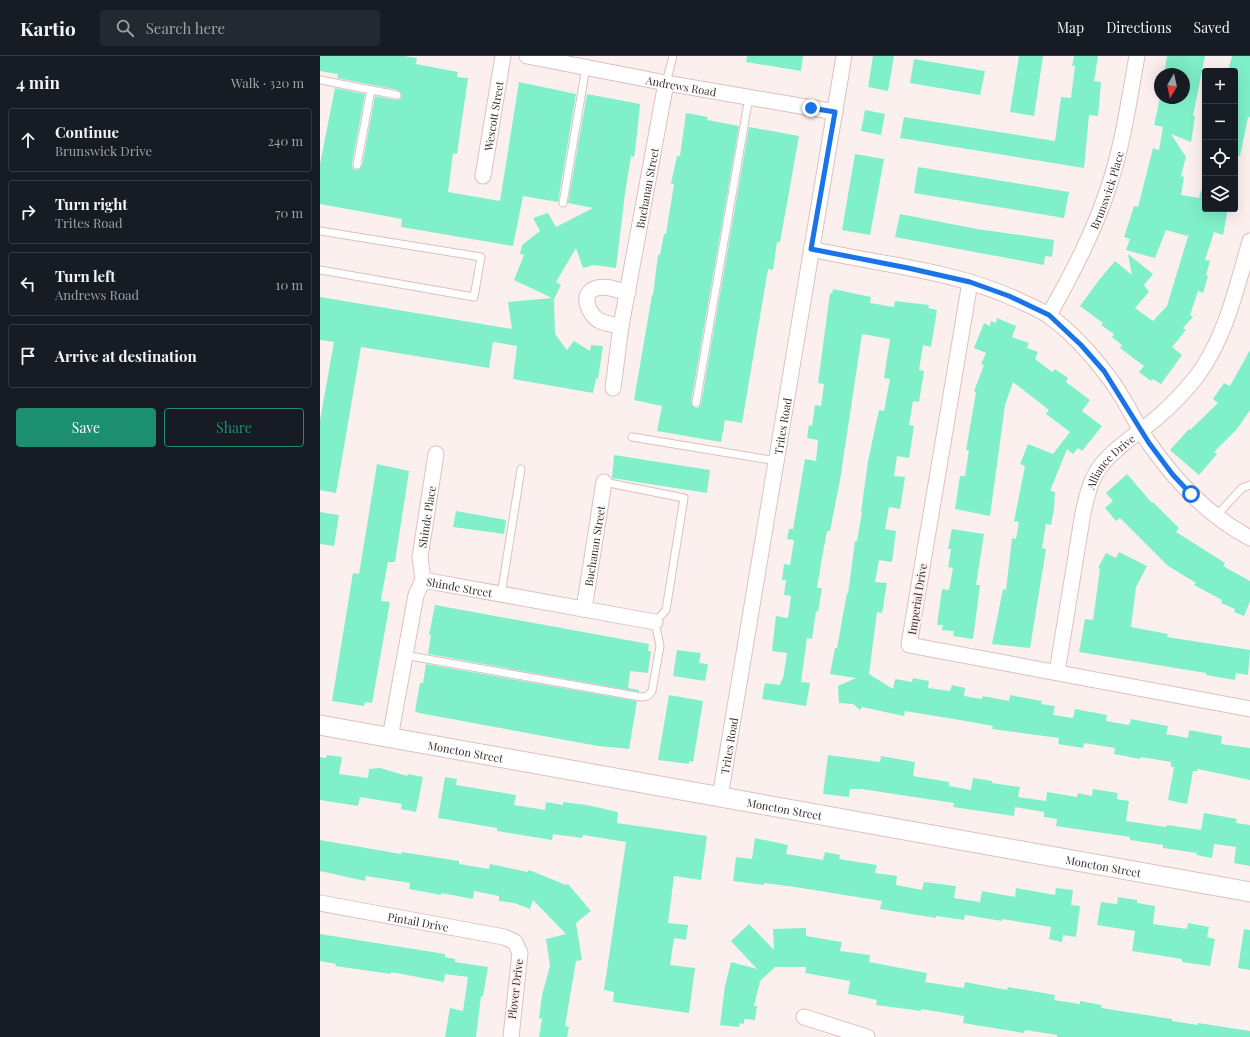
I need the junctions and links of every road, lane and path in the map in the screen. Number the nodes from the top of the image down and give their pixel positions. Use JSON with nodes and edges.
{"nodes":[{"id":1,"x":503,"y":56,"type":"edge"},
{"id":2,"x":528,"y":56,"type":"edge"},
{"id":3,"x":673,"y":56,"type":"edge"},
{"id":4,"x":844,"y":56,"type":"edge"},
{"id":5,"x":1137,"y":56,"type":"edge"},
{"id":6,"x":586,"y":67,"type":"junction"},
{"id":7,"x":320,"y":80,"type":"edge"},
{"id":8,"x":666,"y":83,"type":"junction"},
{"id":9,"x":371,"y":90,"type":"junction"},
{"id":10,"x":397,"y":95,"type":"dead end"},
{"id":11,"x":749,"y":96,"type":"junction"},
{"id":12,"x":835,"y":112,"type":"junction"},
{"id":13,"x":357,"y":165,"type":"dead end"},
{"id":14,"x":483,"y":176,"type":"dead end"},
{"id":15,"x":563,"y":203,"type":"dead end"},
{"id":16,"x":320,"y":231,"type":"edge"},
{"id":17,"x":1250,"y":241,"type":"edge"},
{"id":18,"x":811,"y":249,"type":"junction"},
{"id":19,"x":320,"y":270,"type":"edge"},
{"id":20,"x":970,"y":282,"type":"junction"},
{"id":21,"x":628,"y":292,"type":"junction"},
{"id":22,"x":1049,"y":315,"type":"junction"},
{"id":23,"x":621,"y":326,"type":"junction"},
{"id":24,"x":613,"y":388,"type":"dead end"},
{"id":25,"x":696,"y":403,"type":"dead end"},
{"id":26,"x":1141,"y":430,"type":"junction"},
{"id":27,"x":632,"y":438,"type":"dead end"},
{"id":28,"x":436,"y":454,"type":"dead end"},
{"id":29,"x":777,"y":461,"type":"junction"},
{"id":30,"x":521,"y":468,"type":"dead end"},
{"id":31,"x":604,"y":482,"type":"joint"},
{"id":32,"x":1250,"y":485,"type":"edge"},
{"id":33,"x":1216,"y":516,"type":"junction"},
{"id":34,"x":1250,"y":538,"type":"edge"},
{"id":35,"x":423,"y":580,"type":"junction"},
{"id":36,"x":501,"y":595,"type":"junction"},
{"id":37,"x":584,"y":609,"type":"junction"},
{"id":38,"x":655,"y":622,"type":"junction"},
{"id":39,"x":404,"y":655,"type":"junction"},
{"id":40,"x":1057,"y":672,"type":"junction"},
{"id":41,"x":1250,"y":709,"type":"edge"},
{"id":42,"x":320,"y":725,"type":"edge"},
{"id":43,"x":390,"y":738,"type":"junction"},
{"id":44,"x":720,"y":797,"type":"junction"},
{"id":45,"x":1250,"y":892,"type":"edge"},
{"id":46,"x":320,"y":903,"type":"edge"},
{"id":47,"x":515,"y":942,"type":"joint"},
{"id":48,"x":804,"y":1017,"type":"dead end"},
{"id":49,"x":511,"y":1037,"type":"edge"},
{"id":50,"x":867,"y":1037,"type":"edge"}],
"edges":[{"from":1,"to":14,"type":"street","name":"Wescott Street"},
{"from":2,"to":6,"type":"street","name":"Andrews Road"},
{"from":3,"to":8,"type":"lane"},
{"from":4,"to":12,"type":"street","name":"Trites Road"},
{"from":5,"to":22,"type":"street","name":"Brunswick Place"},
{"from":6,"to":8,"type":"street","name":"Andrews Road"},
{"from":6,"to":15,"type":"lane"},
{"from":7,"to":9,"type":"lane"},
{"from":8,"to":11,"type":"street","name":"Andrews Road"},
{"from":8,"to":21,"type":"street","name":"Buchanan Street"},
{"from":9,"to":10,"type":"lane"},
{"from":9,"to":13,"type":"lane"},
{"from":11,"to":12,"type":"street","name":"Andrews Road"},
{"from":11,"to":25,"type":"lane"},
{"from":12,"to":18,"type":"street","name":"Trites Road"},
{"from":16,"to":19,"type":"lane"},
{"from":17,"to":26,"type":"street","name":"Alliance Drive"},
{"from":18,"to":20,"type":"street"},
{"from":18,"to":29,"type":"street","name":"Trites Road"},
{"from":20,"to":22,"type":"street"},
{"from":20,"to":40,"type":"street","name":"Imperial Drive"},
{"from":21,"to":23,"type":"street","name":"Buchanan Street"},
{"from":21,"to":23,"type":"street"},
{"from":22,"to":26,"type":"street"},
{"from":23,"to":24,"type":"street","name":"Buchanan Street"},
{"from":26,"to":33,"type":"street"},
{"from":26,"to":40,"type":"street","name":"Alliance Drive"},
{"from":27,"to":29,"type":"lane"},
{"from":28,"to":35,"type":"street","name":"Shinde Place"},
{"from":29,"to":44,"type":"street","name":"Trites Road"},
{"from":30,"to":36,"type":"lane"},
{"from":31,"to":37,"type":"street","name":"Buchanan Street"},
{"from":31,"to":38,"type":"lane"},
{"from":32,"to":33,"type":"lane"},
{"from":33,"to":34,"type":"street"},
{"from":35,"to":36,"type":"street","name":"Shinde Street"},
{"from":35,"to":39,"type":"street","name":"Shinde Street"},
{"from":36,"to":37,"type":"street","name":"Shinde Street"},
{"from":37,"to":38,"type":"street","name":"Shinde Street"},
{"from":38,"to":39,"type":"lane"},
{"from":39,"to":43,"type":"street","name":"Shinde Street"},
{"from":40,"to":41,"type":"street","name":"Imperial Drive"},
{"from":42,"to":43,"type":"street","name":"Moncton Street"},
{"from":43,"to":44,"type":"street","name":"Moncton Street"},
{"from":44,"to":45,"type":"street","name":"Moncton Street"},
{"from":46,"to":47,"type":"street","name":"Pintail Drive"},
{"from":47,"to":49,"type":"street","name":"Plover Drive"},
{"from":48,"to":50,"type":"street"}]}
